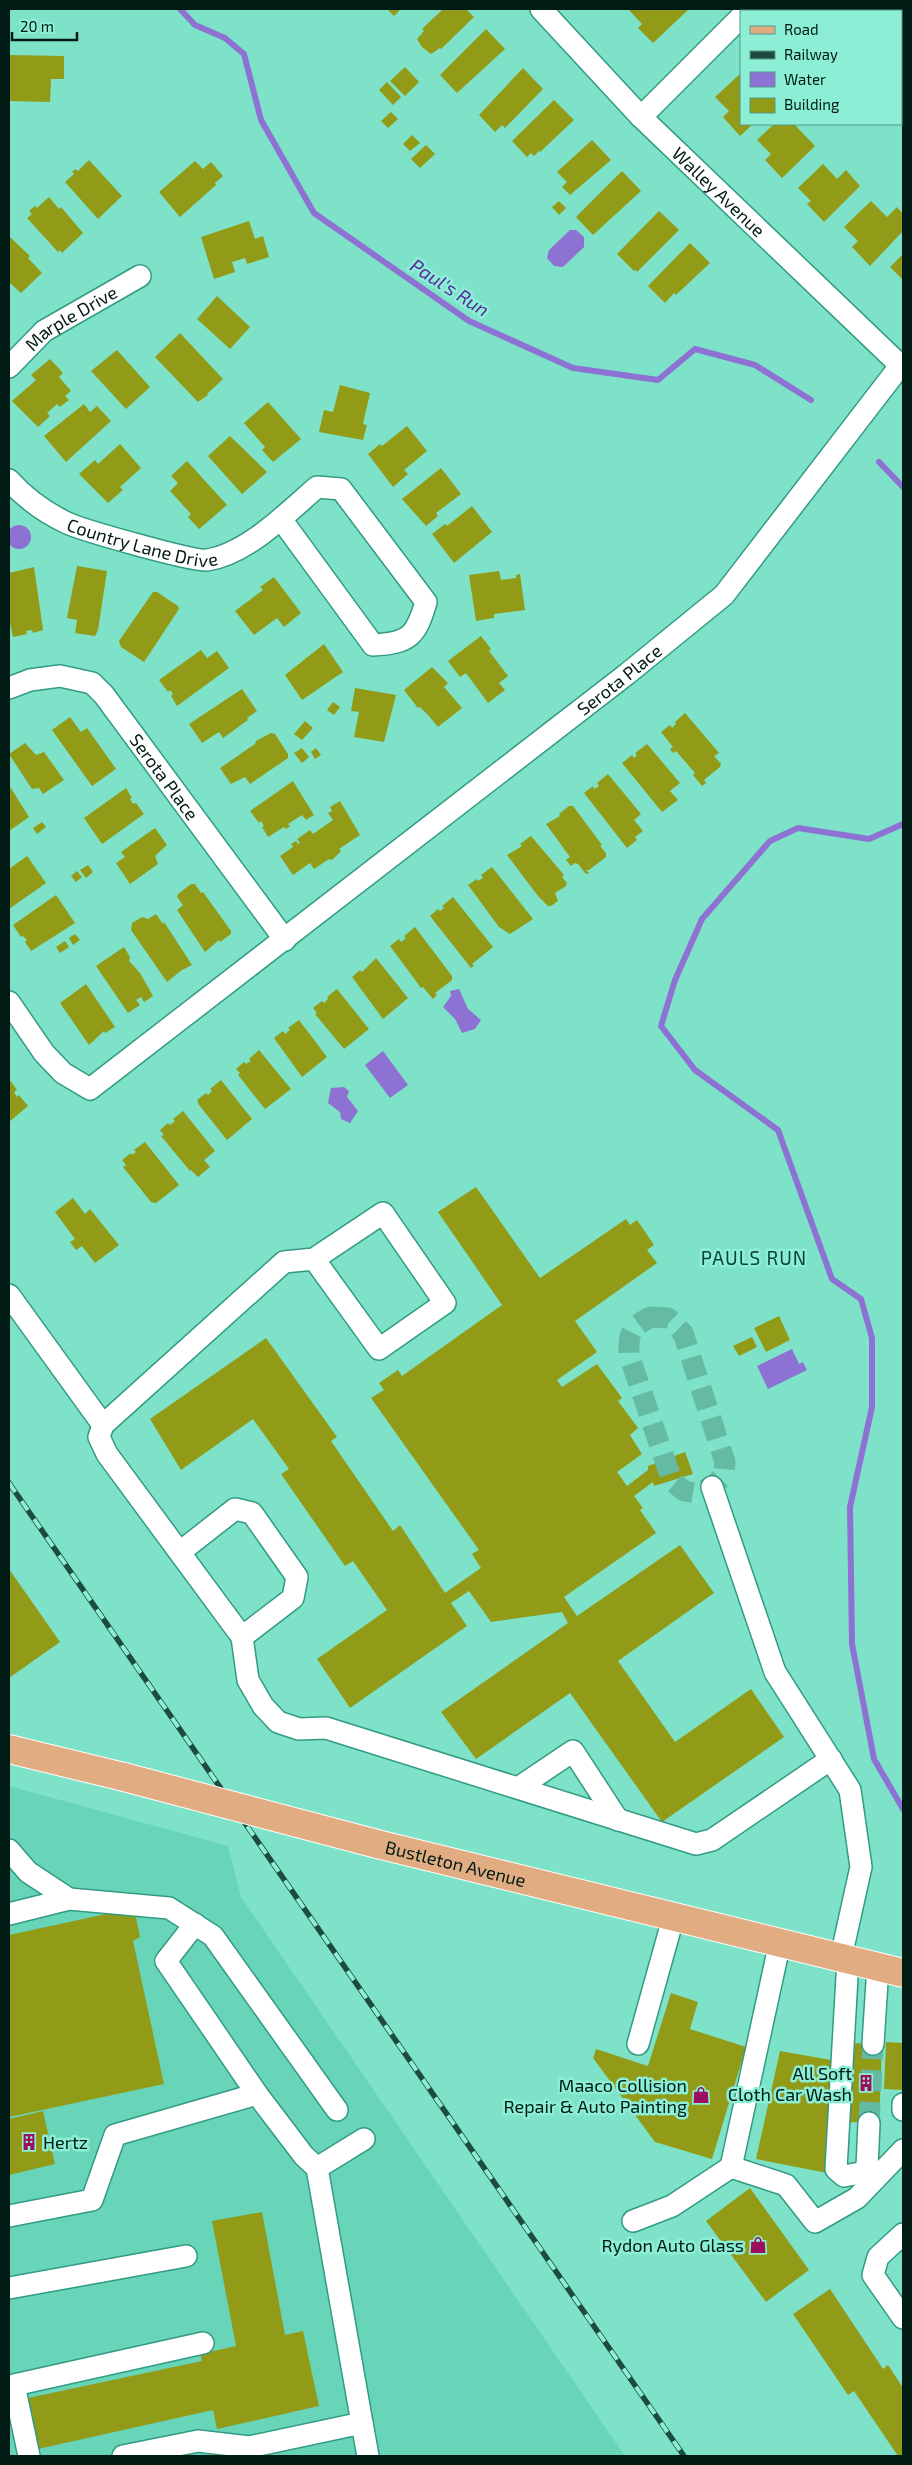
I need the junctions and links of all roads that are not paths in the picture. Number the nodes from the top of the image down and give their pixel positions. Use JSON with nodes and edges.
{"nodes":[{"id":1,"x":541,"y":9,"type":"edge"},
{"id":2,"x":740,"y":18,"type":"edge"},
{"id":3,"x":642,"y":116,"type":"junction"},
{"id":4,"x":140,"y":276,"type":"dead end"},
{"id":5,"x":9,"y":367,"type":"edge"},
{"id":6,"x":902,"y":367,"type":"edge"},
{"id":7,"x":9,"y":480,"type":"edge"},
{"id":8,"x":281,"y":519,"type":"junction"},
{"id":9,"x":9,"y":688,"type":"edge"},
{"id":10,"x":285,"y":940,"type":"junction"},
{"id":11,"x":9,"y":1002,"type":"edge"},
{"id":12,"x":314,"y":1259,"type":"junction"},
{"id":13,"x":9,"y":1295,"type":"edge"},
{"id":14,"x":103,"y":1425,"type":"junction"},
{"id":15,"x":712,"y":1488,"type":"dead end"},
{"id":16,"x":180,"y":1552,"type":"junction"},
{"id":17,"x":242,"y":1637,"type":"junction"},
{"id":18,"x":9,"y":1749,"type":"edge"},
{"id":19,"x":831,"y":1759,"type":"junction"},
{"id":20,"x":518,"y":1788,"type":"junction"},
{"id":21,"x":618,"y":1820,"type":"junction"},
{"id":22,"x":9,"y":1850,"type":"edge"},
{"id":23,"x":69,"y":1899,"type":"junction"},
{"id":24,"x":9,"y":1914,"type":"edge"},
{"id":25,"x":674,"y":1915,"type":"junction"},
{"id":26,"x":195,"y":1924,"type":"junction"},
{"id":27,"x":780,"y":1942,"type":"junction"},
{"id":28,"x":844,"y":1958,"type":"junction"},
{"id":29,"x":891,"y":1970,"type":"edge"},
{"id":30,"x":638,"y":2044,"type":"dead end"},
{"id":31,"x":873,"y":2044,"type":"tunnel mouth"},
{"id":32,"x":257,"y":2094,"type":"junction"},
{"id":33,"x":903,"y":2104,"type":"edge"},
{"id":34,"x":337,"y":2110,"type":"dead end"},
{"id":35,"x":903,"y":2110,"type":"edge"},
{"id":36,"x":869,"y":2123,"type":"tunnel mouth"},
{"id":37,"x":364,"y":2139,"type":"dead end"},
{"id":38,"x":903,"y":2150,"type":"edge"},
{"id":39,"x":731,"y":2167,"type":"junction"},
{"id":40,"x":317,"y":2168,"type":"junction"},
{"id":41,"x":860,"y":2173,"type":"junction"},
{"id":42,"x":857,"y":2198,"type":"junction"},
{"id":43,"x":9,"y":2216,"type":"edge"},
{"id":44,"x":633,"y":2221,"type":"dead end"},
{"id":45,"x":903,"y":2234,"type":"edge"},
{"id":46,"x":186,"y":2256,"type":"dead end"},
{"id":47,"x":9,"y":2288,"type":"edge"},
{"id":48,"x":903,"y":2318,"type":"edge"},
{"id":49,"x":203,"y":2343,"type":"dead end"},
{"id":50,"x":362,"y":2422,"type":"junction"},
{"id":51,"x":29,"y":2456,"type":"edge"},
{"id":52,"x":123,"y":2456,"type":"edge"},
{"id":53,"x":368,"y":2456,"type":"edge"}],
"edges":[{"from":1,"to":3,"type":"street","name":"Walley Avenue"},
{"from":2,"to":3,"type":"street"},
{"from":3,"to":6,"type":"street","name":"Walley Avenue"},
{"from":4,"to":5,"type":"street","name":"Marple Drive"},
{"from":6,"to":10,"type":"street","name":"Serota Place"},
{"from":7,"to":8,"type":"street","name":"Country Lane Drive"},
{"from":8,"to":8,"type":"street","name":"Country Lane Drive"},
{"from":9,"to":10,"type":"street","name":"Serota Place"},
{"from":10,"to":11,"type":"street","name":"Serota Place"},
{"from":12,"to":12,"type":"street"},
{"from":12,"to":14,"type":"street"},
{"from":13,"to":14,"type":"street"},
{"from":14,"to":16,"type":"street"},
{"from":15,"to":19,"type":"street"},
{"from":16,"to":17,"type":"street"},
{"from":16,"to":17,"type":"street"},
{"from":17,"to":20,"type":"street"},
{"from":18,"to":25,"type":"main road","name":"Bustleton Avenue","bridge":true},
{"from":19,"to":21,"type":"street"},
{"from":19,"to":28,"type":"street"},
{"from":20,"to":21,"type":"street"},
{"from":20,"to":21,"type":"street"},
{"from":22,"to":23,"type":"street"},
{"from":23,"to":24,"type":"street"},
{"from":23,"to":26,"type":"street"},
{"from":25,"to":27,"type":"main road","name":"Bustleton Avenue"},
{"from":25,"to":30,"type":"street"},
{"from":26,"to":32,"type":"street"},
{"from":26,"to":34,"type":"street"},
{"from":27,"to":28,"type":"main road","name":"Bustleton Avenue"},
{"from":27,"to":39,"type":"street"},
{"from":28,"to":29,"type":"main road","name":"Bustleton Avenue"},
{"from":28,"to":41,"type":"street"},
{"from":29,"to":31,"type":"street"},
{"from":32,"to":40,"type":"street"},
{"from":32,"to":43,"type":"street"},
{"from":33,"to":35,"type":"street"},
{"from":36,"to":41,"type":"street"},
{"from":37,"to":40,"type":"street"},
{"from":38,"to":42,"type":"street"},
{"from":39,"to":42,"type":"street"},
{"from":39,"to":44,"type":"street"},
{"from":40,"to":50,"type":"street"},
{"from":41,"to":42,"type":"street"},
{"from":45,"to":48,"type":"street"},
{"from":46,"to":47,"type":"street"},
{"from":49,"to":51,"type":"street"},
{"from":50,"to":52,"type":"street"},
{"from":50,"to":53,"type":"street"}]}
